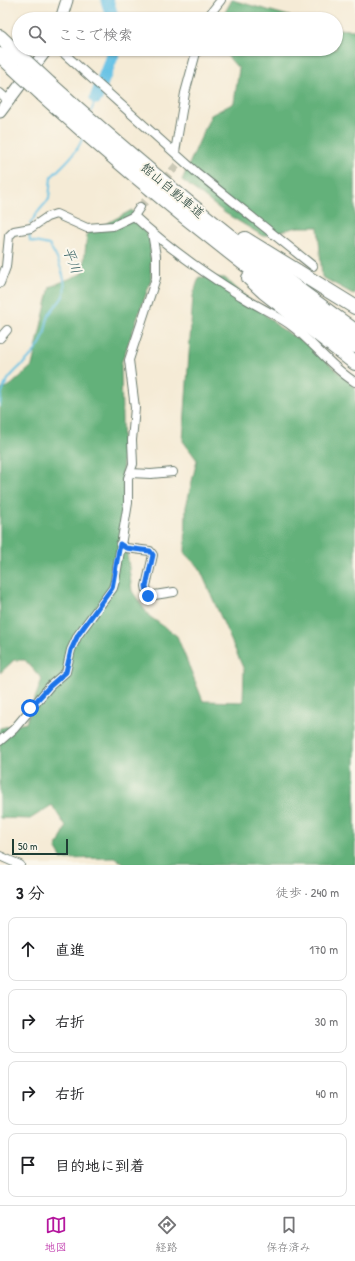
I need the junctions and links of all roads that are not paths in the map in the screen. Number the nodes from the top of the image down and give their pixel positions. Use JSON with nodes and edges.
{"nodes":[{"id":1,"x":67,"y":0,"type":"edge"},
{"id":2,"x":221,"y":0,"type":"edge"},
{"id":3,"x":63,"y":12,"type":"edge"},
{"id":4,"x":212,"y":12,"type":"edge"},
{"id":5,"x":0,"y":37,"type":"edge"},
{"id":6,"x":12,"y":54,"type":"edge"},
{"id":7,"x":0,"y":55,"type":"edge"},
{"id":8,"x":14,"y":56,"type":"edge"},
{"id":9,"x":42,"y":56,"type":"edge"},
{"id":10,"x":67,"y":56,"type":"edge"},
{"id":11,"x":195,"y":56,"type":"edge"},
{"id":12,"x":18,"y":62,"type":"junction"},
{"id":13,"x":0,"y":93,"type":"edge"},
{"id":14,"x":9,"y":101,"type":"junction"},
{"id":15,"x":0,"y":112,"type":"edge"},
{"id":16,"x":175,"y":152,"type":"junction"},
{"id":17,"x":140,"y":207,"type":"tunnel mouth"},
{"id":18,"x":193,"y":215,"type":"junction"},
{"id":19,"x":134,"y":216,"type":"junction"},
{"id":20,"x":152,"y":233,"type":"junction"},
{"id":21,"x":313,"y":266,"type":"dead end"},
{"id":22,"x":0,"y":283,"type":"edge"},
{"id":23,"x":355,"y":307,"type":"edge"},
{"id":24,"x":8,"y":330,"type":"dead end"},
{"id":25,"x":355,"y":331,"type":"edge"},
{"id":26,"x":0,"y":338,"type":"edge"},
{"id":27,"x":355,"y":346,"type":"edge"},
{"id":28,"x":355,"y":363,"type":"edge"},
{"id":29,"x":355,"y":382,"type":"edge"},
{"id":30,"x":173,"y":472,"type":"dead end"},
{"id":31,"x":130,"y":473,"type":"junction"},
{"id":32,"x":120,"y":544,"type":"junction"},
{"id":33,"x":174,"y":592,"type":"dead end"},
{"id":34,"x":0,"y":742,"type":"edge"},
{"id":35,"x":0,"y":856,"type":"edge"},
{"id":36,"x":20,"y":865,"type":"edge"}],
"edges":[{"from":1,"to":3,"type":"street"},
{"from":2,"to":4,"type":"street"},
{"from":5,"to":6,"type":"highway","name":"館山自動車道"},
{"from":7,"to":12,"type":"highway","name":"館山自動車道"},
{"from":8,"to":12,"type":"highway","name":"館山自動車道"},
{"from":9,"to":14,"type":"street"},
{"from":10,"to":16,"type":"street"},
{"from":11,"to":16,"type":"street"},
{"from":12,"to":18,"type":"highway","name":"館山自動車道","bridge":true},
{"from":13,"to":14,"type":"street"},
{"from":14,"to":15,"type":"street"},
{"from":16,"to":21,"type":"street"},
{"from":17,"to":19,"type":"street"},
{"from":18,"to":23,"type":"highway"},
{"from":18,"to":25,"type":"highway","name":"館山自動車道"},
{"from":18,"to":27,"type":"highway","name":"館山自動車道"},
{"from":18,"to":28,"type":"highway"},
{"from":19,"to":20,"type":"street"},
{"from":19,"to":22,"type":"street"},
{"from":20,"to":29,"type":"street"},
{"from":20,"to":31,"type":"street"},
{"from":24,"to":26,"type":"street"},
{"from":30,"to":31,"type":"street"},
{"from":31,"to":32,"type":"street"},
{"from":32,"to":33,"type":"street"},
{"from":32,"to":34,"type":"street"},
{"from":35,"to":36,"type":"street"}]}
